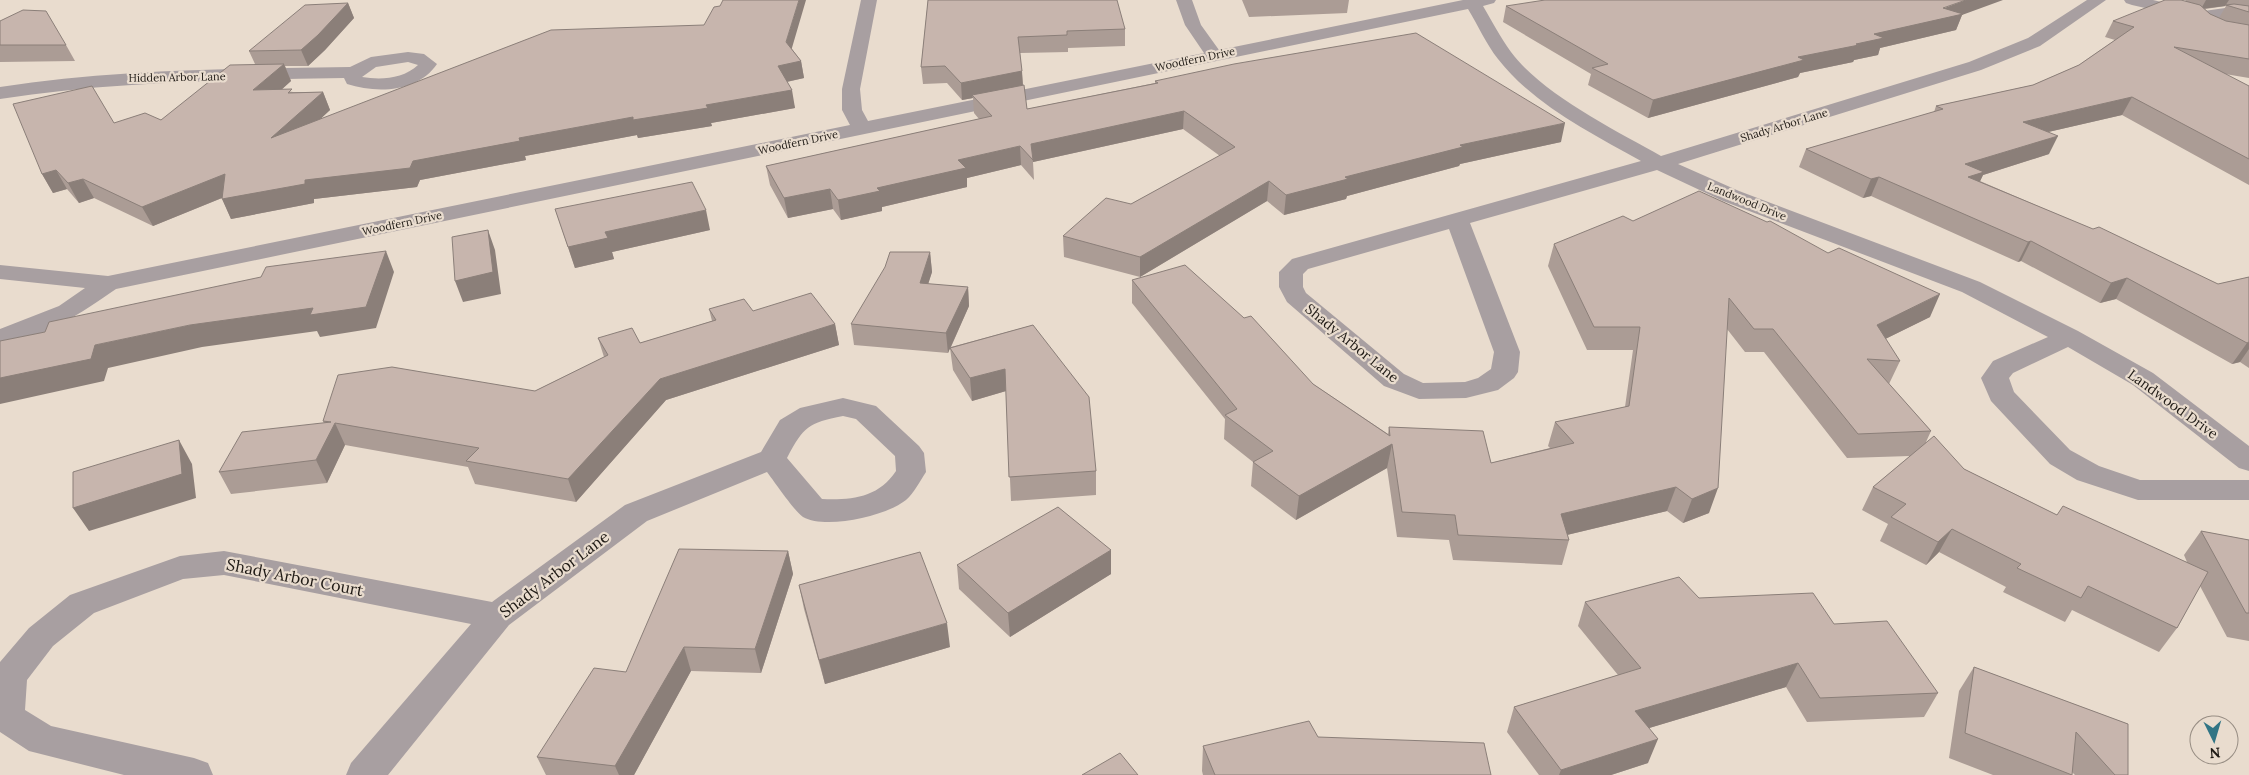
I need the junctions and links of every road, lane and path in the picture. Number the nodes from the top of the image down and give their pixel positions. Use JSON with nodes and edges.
{"nodes":[{"id":1,"x":869,"y":0,"type":"edge"},
{"id":2,"x":1184,"y":0,"type":"edge"},
{"id":3,"x":2098,"y":0,"type":"edge"},
{"id":4,"x":2132,"y":0,"type":"edge"},
{"id":5,"x":1477,"y":1,"type":"edge"},
{"id":6,"x":2201,"y":16,"type":"junction"},
{"id":7,"x":2249,"y":17,"type":"edge"},
{"id":8,"x":2249,"y":37,"type":"edge"},
{"id":9,"x":1214,"y":55,"type":"junction"},
{"id":10,"x":354,"y":72,"type":"dead end"},
{"id":11,"x":0,"y":93,"type":"edge"},
{"id":12,"x":862,"y":129,"type":"junction"},
{"id":13,"x":1659,"y":163,"type":"junction"},
{"id":14,"x":1457,"y":220,"type":"junction"},
{"id":15,"x":0,"y":272,"type":"edge"},
{"id":16,"x":108,"y":283,"type":"junction"},
{"id":17,"x":0,"y":337,"type":"edge"},
{"id":18,"x":2069,"y":337,"type":"junction"},
{"id":19,"x":772,"y":459,"type":"junction"},
{"id":20,"x":2249,"y":461,"type":"edge"},
{"id":21,"x":2249,"y":490,"type":"edge"},
{"id":22,"x":497,"y":616,"type":"junction"},
{"id":23,"x":194,"y":775,"type":"edge"},
{"id":24,"x":364,"y":775,"type":"edge"}],
"edges":[{"from":1,"to":12,"type":"street"},
{"from":2,"to":9,"type":"street"},
{"from":3,"to":13,"type":"street","name":"Shady Arbor Lane"},
{"from":4,"to":6,"type":"street"},
{"from":5,"to":9,"type":"street","name":"Woodfern Drive"},
{"from":5,"to":13,"type":"street","name":"Landwood Drive"},
{"from":6,"to":7,"type":"street"},
{"from":6,"to":8,"type":"street"},
{"from":9,"to":12,"type":"street","name":"Woodfern Drive"},
{"from":10,"to":11,"type":"street","name":"Hidden Arbor Lane"},
{"from":12,"to":16,"type":"street","name":"Woodfern Drive"},
{"from":13,"to":14,"type":"street","name":"Shady Arbor Lane"},
{"from":13,"to":18,"type":"street","name":"Landwood Drive"},
{"from":14,"to":14,"type":"street","name":"Shady Arbor Lane"},
{"from":15,"to":16,"type":"street","name":"Woodfern Drive"},
{"from":16,"to":17,"type":"street","name":"Woodfern Drive"},
{"from":18,"to":20,"type":"street","name":"Landwood Drive"},
{"from":18,"to":21,"type":"street"},
{"from":19,"to":19,"type":"street"},
{"from":19,"to":22,"type":"street","name":"Shady Arbor Lane"},
{"from":22,"to":23,"type":"street","name":"Shady Arbor Court"},
{"from":22,"to":24,"type":"street","name":"Shady Arbor Lane"}]}
